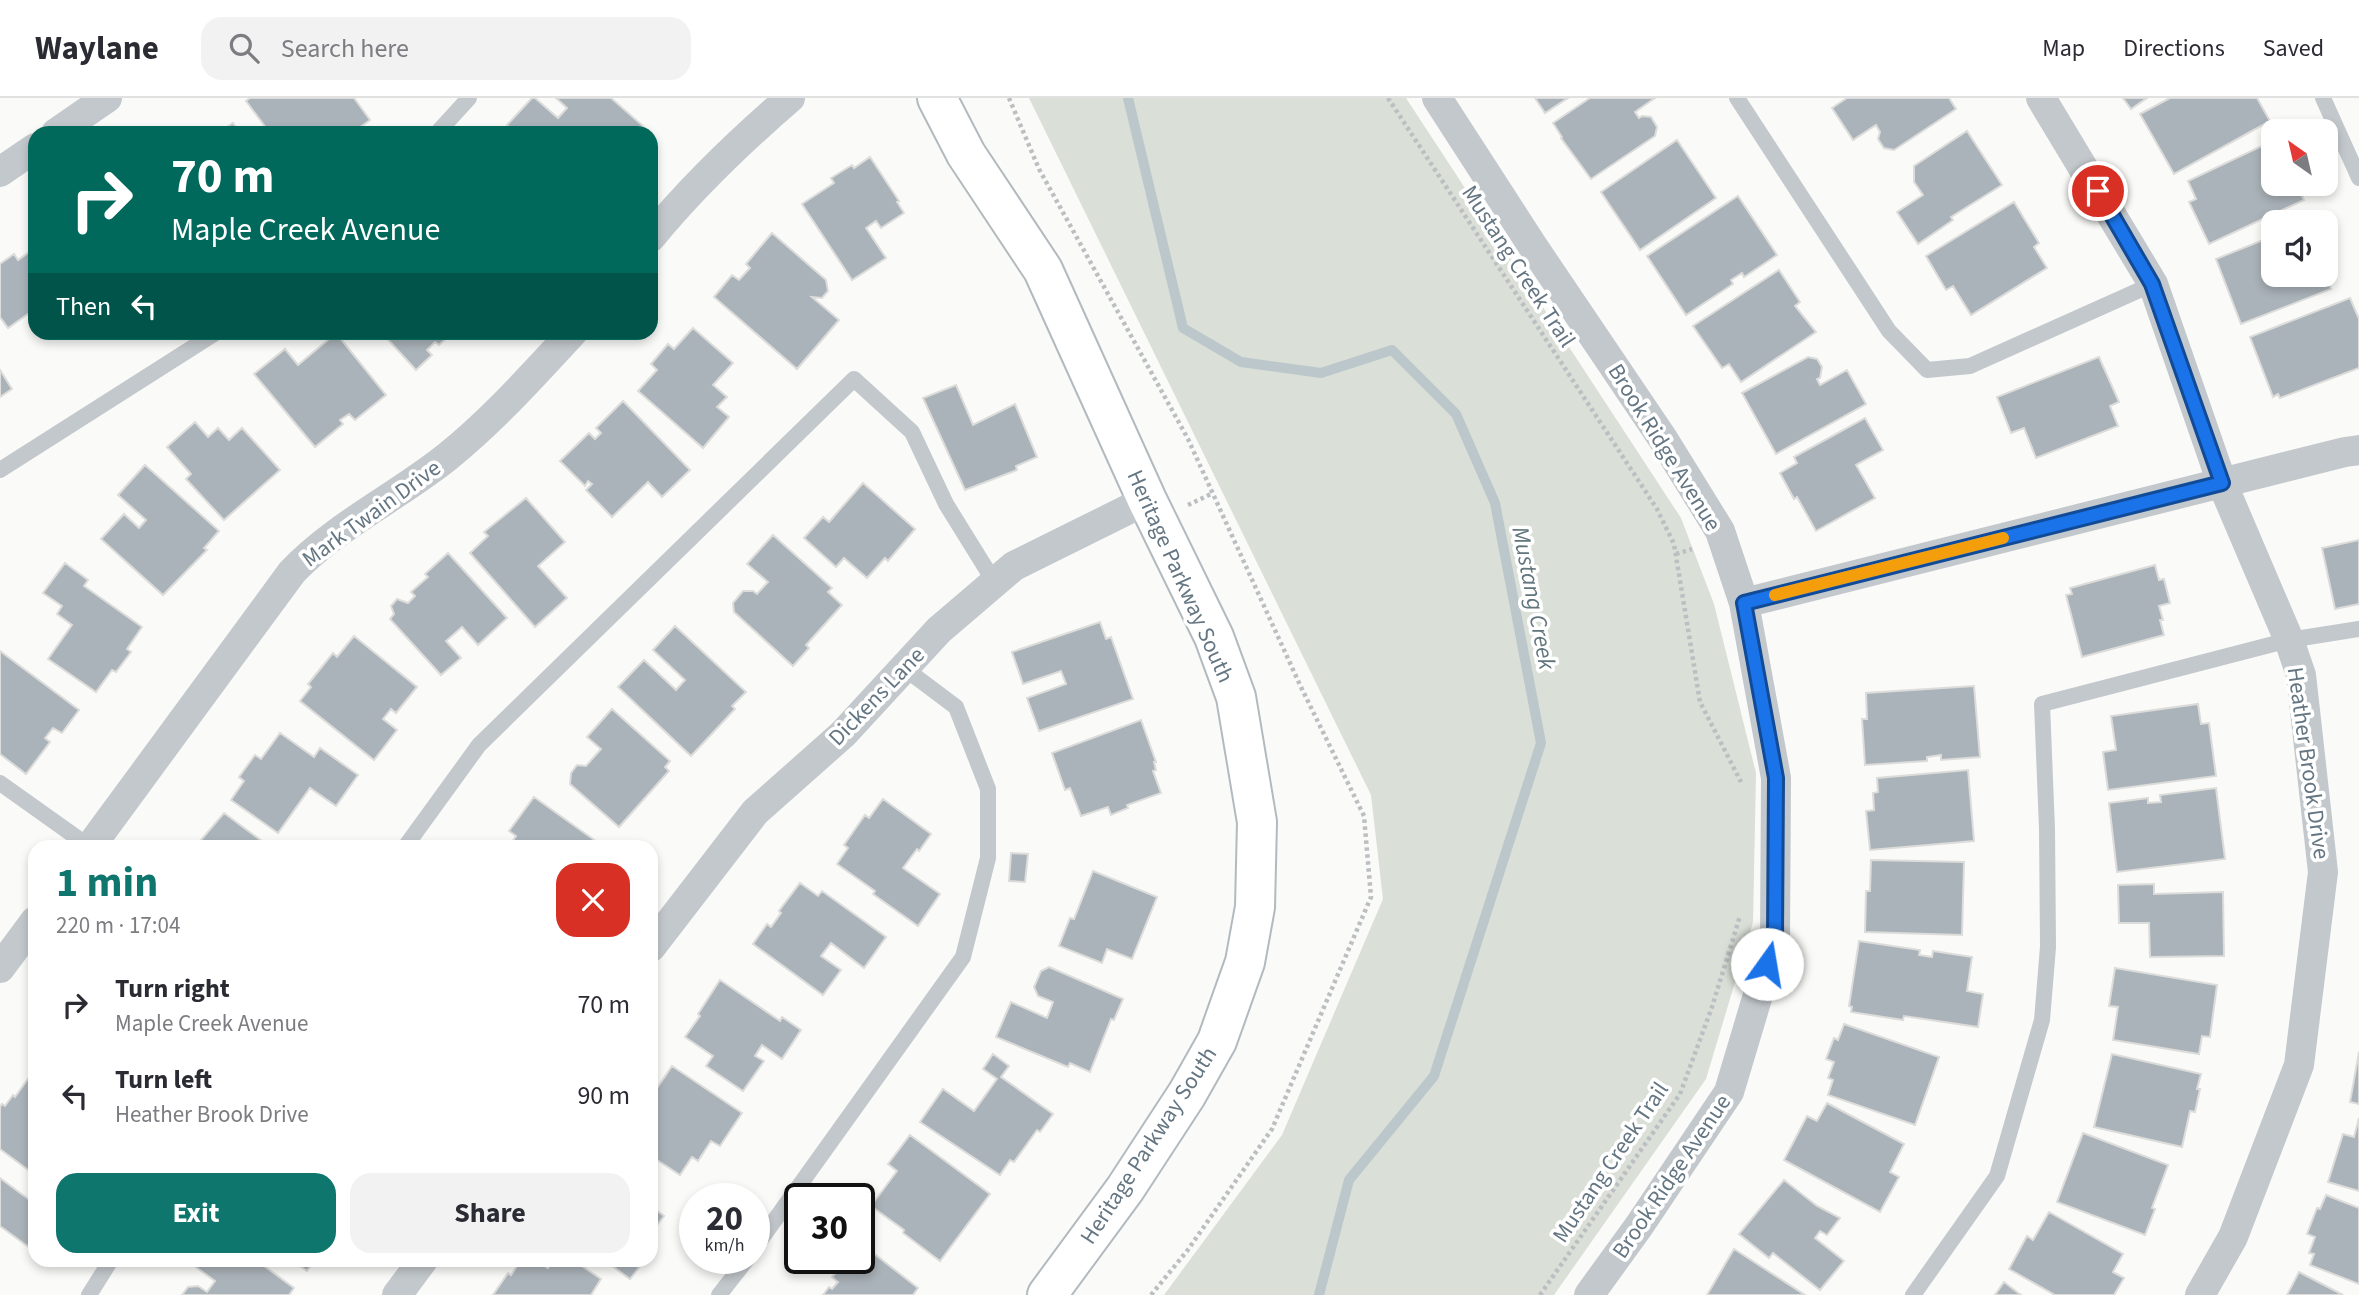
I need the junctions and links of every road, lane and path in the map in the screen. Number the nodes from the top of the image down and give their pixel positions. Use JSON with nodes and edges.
{"nodes":[{"id":1,"x":107,"y":98,"type":"edge"},
{"id":2,"x":469,"y":98,"type":"edge"},
{"id":3,"x":790,"y":98,"type":"edge"},
{"id":4,"x":937,"y":98,"type":"edge"},
{"id":5,"x":1388,"y":98,"type":"edge"},
{"id":6,"x":1437,"y":98,"type":"edge"},
{"id":7,"x":1737,"y":98,"type":"edge"},
{"id":8,"x":2041,"y":98,"type":"edge"},
{"id":9,"x":2323,"y":98,"type":"edge"},
{"id":10,"x":66,"y":126,"type":"edge"},
{"id":11,"x":444,"y":126,"type":"edge"},
{"id":12,"x":28,"y":153,"type":"edge"},
{"id":13,"x":0,"y":172,"type":"edge"},
{"id":14,"x":2359,"y":178,"type":"edge"},
{"id":15,"x":658,"y":229,"type":"edge"},
{"id":16,"x":2152,"y":284,"type":"junction"},
{"id":17,"x":205,"y":340,"type":"edge"},
{"id":18,"x":565,"y":340,"type":"edge"},
{"id":19,"x":2359,"y":450,"type":"edge"},
{"id":20,"x":0,"y":470,"type":"edge"},
{"id":21,"x":2222,"y":483,"type":"junction"},
{"id":22,"x":1147,"y":500,"type":"junction"},
{"id":23,"x":995,"y":583,"type":"junction"},
{"id":24,"x":1744,"y":603,"type":"junction"},
{"id":25,"x":2359,"y":629,"type":"edge"},
{"id":26,"x":2289,"y":640,"type":"junction"},
{"id":27,"x":904,"y":668,"type":"junction"},
{"id":28,"x":0,"y":783,"type":"edge"},
{"id":29,"x":1745,"y":790,"type":"dead end"},
{"id":30,"x":80,"y":840,"type":"edge"},
{"id":31,"x":95,"y":840,"type":"edge"},
{"id":32,"x":410,"y":840,"type":"edge"},
{"id":33,"x":1740,"y":905,"type":"dead end"},
{"id":34,"x":28,"y":930,"type":"edge"},
{"id":35,"x":658,"y":938,"type":"edge"},
{"id":36,"x":0,"y":968,"type":"edge"},
{"id":37,"x":770,"y":1227,"type":"edge"},
{"id":38,"x":107,"y":1267,"type":"edge"},
{"id":39,"x":418,"y":1267,"type":"edge"},
{"id":40,"x":735,"y":1274,"type":"edge"},
{"id":41,"x":89,"y":1295,"type":"edge"},
{"id":42,"x":397,"y":1295,"type":"edge"},
{"id":43,"x":719,"y":1295,"type":"edge"},
{"id":44,"x":1047,"y":1295,"type":"edge"},
{"id":45,"x":1539,"y":1295,"type":"edge"},
{"id":46,"x":1589,"y":1295,"type":"edge"},
{"id":47,"x":1913,"y":1295,"type":"edge"},
{"id":48,"x":2200,"y":1295,"type":"edge"}],
"edges":[{"from":1,"to":10,"type":"street"},
{"from":2,"to":11,"type":"lane"},
{"from":3,"to":15,"type":"street"},
{"from":4,"to":22,"type":"street","name":"Heritage Parkway South"},
{"from":5,"to":29,"type":"path","name":"Mustang Creek Trail"},
{"from":6,"to":24,"type":"street","name":"Brook Ridge Avenue"},
{"from":7,"to":16,"type":"lane"},
{"from":8,"to":16,"type":"street","name":"Heather Brook Drive"},
{"from":9,"to":14,"type":"lane"},
{"from":12,"to":13,"type":"street"},
{"from":16,"to":21,"type":"street","name":"Heather Brook Drive"},
{"from":17,"to":20,"type":"lane"},
{"from":18,"to":31,"type":"street","name":"Mark Twain Drive"},
{"from":19,"to":21,"type":"street"},
{"from":21,"to":24,"type":"street"},
{"from":21,"to":26,"type":"street","name":"Heather Brook Drive"},
{"from":22,"to":23,"type":"street","name":"Dickens Lane"},
{"from":22,"to":44,"type":"street","name":"Heritage Parkway South"},
{"from":23,"to":27,"type":"street","name":"Dickens Lane"},
{"from":23,"to":32,"type":"lane"},
{"from":24,"to":46,"type":"street","name":"Brook Ridge Avenue"},
{"from":25,"to":26,"type":"lane"},
{"from":26,"to":47,"type":"lane"},
{"from":26,"to":48,"type":"street","name":"Heather Brook Drive"},
{"from":27,"to":35,"type":"street","name":"Dickens Lane"},
{"from":27,"to":37,"type":"lane"},
{"from":28,"to":30,"type":"lane"},
{"from":33,"to":45,"type":"path","name":"Mustang Creek Trail"},
{"from":34,"to":36,"type":"street"},
{"from":38,"to":41,"type":"lane"},
{"from":39,"to":42,"type":"street"},
{"from":40,"to":43,"type":"lane"}]}
